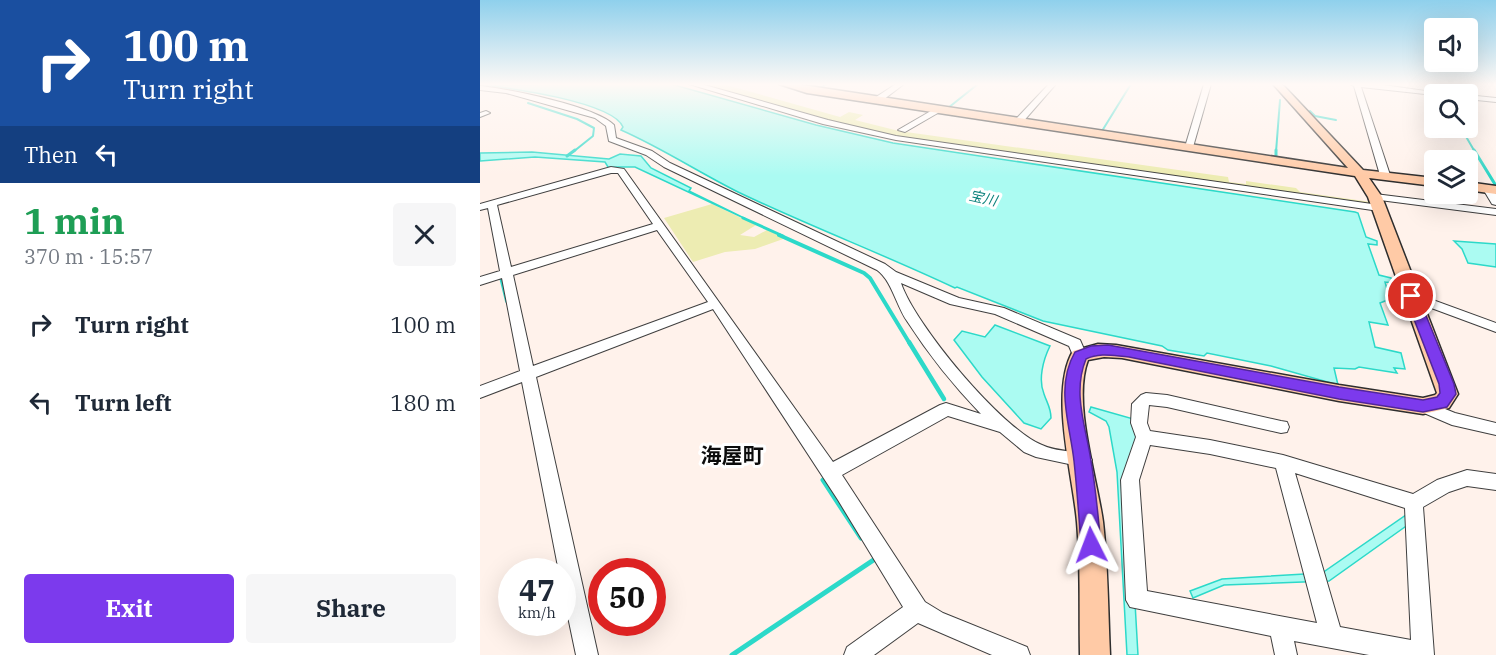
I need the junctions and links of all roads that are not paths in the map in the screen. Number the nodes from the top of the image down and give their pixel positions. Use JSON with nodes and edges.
{"nodes":[{"id":1,"x":593,"y":115,"type":"edge"},
{"id":2,"x":800,"y":115,"type":"edge"},
{"id":3,"x":931,"y":115,"type":"edge"},
{"id":4,"x":976,"y":115,"type":"edge"},
{"id":5,"x":1025,"y":115,"type":"edge"},
{"id":6,"x":1199,"y":115,"type":"edge"},
{"id":7,"x":1305,"y":115,"type":"edge"},
{"id":8,"x":1366,"y":115,"type":"edge"},
{"id":9,"x":1020,"y":120,"type":"junction"},
{"id":10,"x":902,"y":130,"type":"dead end"},
{"id":11,"x":1190,"y":145,"type":"junction"},
{"id":12,"x":1359,"y":173,"type":"junction"},
{"id":13,"x":1385,"y":175,"type":"junction"},
{"id":14,"x":1424,"y":181,"type":"edge"},
{"id":15,"x":1492,"y":190,"type":"edge"},
{"id":16,"x":1496,"y":202,"type":"edge"},
{"id":17,"x":1377,"y":203,"type":"junction"},
{"id":18,"x":486,"y":206,"type":"edge"},
{"id":19,"x":1496,"y":213,"type":"edge"},
{"id":20,"x":657,"y":226,"type":"junction"},
{"id":21,"x":508,"y":273,"type":"junction"},
{"id":22,"x":891,"y":275,"type":"junction"},
{"id":23,"x":480,"y":281,"type":"edge"},
{"id":24,"x":1411,"y":296,"type":"junction"},
{"id":25,"x":715,"y":304,"type":"junction"},
{"id":26,"x":1496,"y":328,"type":"edge"},
{"id":27,"x":1080,"y":356,"type":"junction"},
{"id":28,"x":529,"y":374,"type":"junction"},
{"id":29,"x":480,"y":392,"type":"edge"},
{"id":30,"x":1423,"y":406,"type":"junction"},
{"id":31,"x":1001,"y":426,"type":"junction"},
{"id":32,"x":1281,"y":428,"type":"dead end"},
{"id":33,"x":1496,"y":429,"type":"edge"},
{"id":34,"x":1144,"y":437,"type":"junction"},
{"id":35,"x":1083,"y":460,"type":"junction"},
{"id":36,"x":1283,"y":462,"type":"junction"},
{"id":37,"x":829,"y":473,"type":"junction"},
{"id":38,"x":1496,"y":482,"type":"edge"},
{"id":39,"x":1414,"y":503,"type":"junction"},
{"id":40,"x":917,"y":610,"type":"junction"},
{"id":41,"x":1280,"y":626,"type":"junction"},
{"id":42,"x":1332,"y":636,"type":"junction"},
{"id":43,"x":587,"y":655,"type":"edge"},
{"id":44,"x":855,"y":655,"type":"edge"},
{"id":45,"x":1019,"y":655,"type":"edge"},
{"id":46,"x":1095,"y":655,"type":"edge"},
{"id":47,"x":1286,"y":655,"type":"edge"},
{"id":48,"x":1423,"y":655,"type":"edge"}],
"edges":[{"from":1,"to":22,"type":"street"},
{"from":2,"to":17,"type":"street"},
{"from":3,"to":10,"type":"street"},
{"from":4,"to":9,"type":"main road"},
{"from":5,"to":9,"type":"street"},
{"from":6,"to":11,"type":"street"},
{"from":7,"to":12,"type":"main road"},
{"from":8,"to":13,"type":"street"},
{"from":9,"to":11,"type":"main road"},
{"from":11,"to":12,"type":"main road"},
{"from":12,"to":13,"type":"main road"},
{"from":12,"to":17,"type":"main road"},
{"from":13,"to":14,"type":"main road"},
{"from":15,"to":16,"type":"street"},
{"from":17,"to":19,"type":"street"},
{"from":17,"to":24,"type":"main road"},
{"from":18,"to":20,"type":"street"},
{"from":18,"to":21,"type":"street"},
{"from":20,"to":21,"type":"street"},
{"from":20,"to":25,"type":"street"},
{"from":21,"to":23,"type":"street"},
{"from":21,"to":28,"type":"street"},
{"from":22,"to":27,"type":"street"},
{"from":22,"to":31,"type":"street"},
{"from":24,"to":26,"type":"street"},
{"from":24,"to":30,"type":"main road"},
{"from":25,"to":28,"type":"street"},
{"from":25,"to":37,"type":"street"},
{"from":27,"to":30,"type":"main road"},
{"from":27,"to":35,"type":"main road"},
{"from":28,"to":29,"type":"street"},
{"from":28,"to":43,"type":"street"},
{"from":30,"to":33,"type":"street"},
{"from":31,"to":35,"type":"street"},
{"from":31,"to":37,"type":"street"},
{"from":32,"to":34,"type":"street"},
{"from":34,"to":36,"type":"street"},
{"from":34,"to":41,"type":"street"},
{"from":35,"to":46,"type":"main road"},
{"from":36,"to":39,"type":"street"},
{"from":36,"to":42,"type":"street"},
{"from":37,"to":40,"type":"street"},
{"from":38,"to":39,"type":"street"},
{"from":39,"to":48,"type":"street"},
{"from":40,"to":44,"type":"street"},
{"from":40,"to":45,"type":"street"},
{"from":41,"to":42,"type":"street"},
{"from":41,"to":47,"type":"street"},
{"from":42,"to":48,"type":"street"}]}
